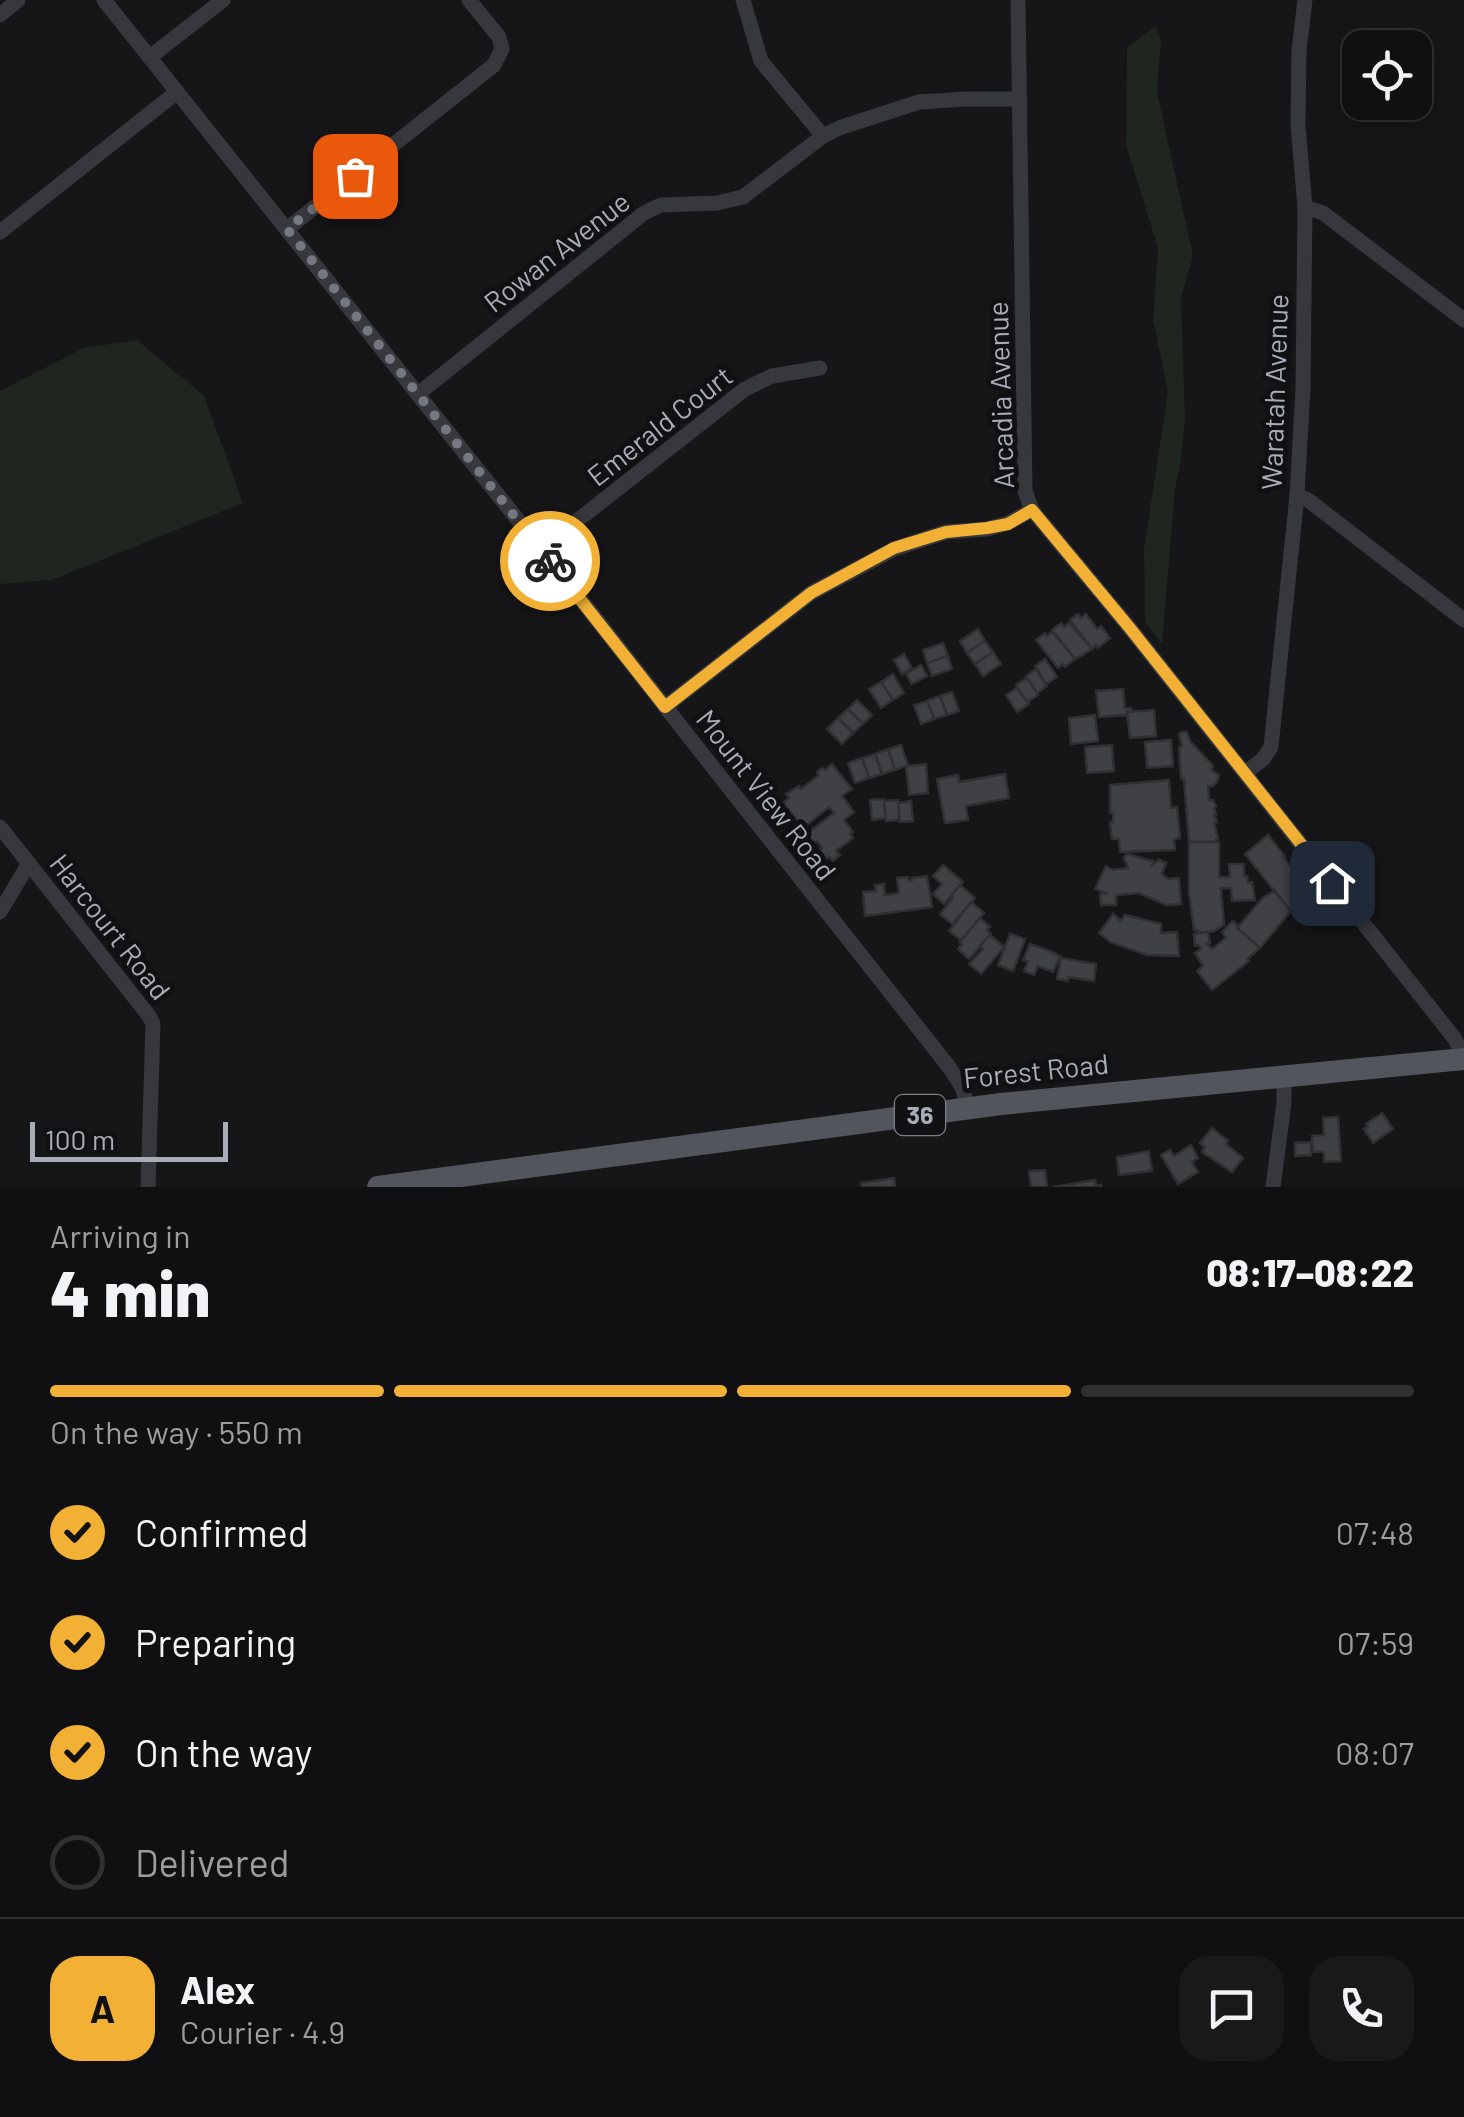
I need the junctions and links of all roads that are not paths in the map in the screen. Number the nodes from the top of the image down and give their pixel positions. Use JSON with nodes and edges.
{"nodes":[{"id":1,"x":18,"y":0,"type":"edge"},
{"id":2,"x":104,"y":0,"type":"edge"},
{"id":3,"x":223,"y":0,"type":"edge"},
{"id":4,"x":469,"y":0,"type":"edge"},
{"id":5,"x":742,"y":0,"type":"edge"},
{"id":6,"x":1018,"y":0,"type":"edge"},
{"id":7,"x":1305,"y":0,"type":"edge"},
{"id":8,"x":0,"y":14,"type":"edge"},
{"id":9,"x":150,"y":57,"type":"junction"},
{"id":10,"x":177,"y":92,"type":"junction"},
{"id":11,"x":1020,"y":98,"type":"junction"},
{"id":12,"x":824,"y":136,"type":"junction"},
{"id":13,"x":1305,"y":207,"type":"junction"},
{"id":14,"x":287,"y":229,"type":"junction"},
{"id":15,"x":0,"y":232,"type":"edge"},
{"id":16,"x":1464,"y":320,"type":"edge"},
{"id":17,"x":820,"y":368,"type":"dead end"},
{"id":18,"x":418,"y":394,"type":"junction"},
{"id":19,"x":1297,"y":495,"type":"junction"},
{"id":20,"x":1032,"y":510,"type":"junction"},
{"id":21,"x":541,"y":549,"type":"junction"},
{"id":22,"x":1464,"y":620,"type":"edge"},
{"id":23,"x":665,"y":707,"type":"junction"},
{"id":24,"x":1245,"y":774,"type":"junction"},
{"id":25,"x":0,"y":826,"type":"edge"},
{"id":26,"x":29,"y":863,"type":"junction"},
{"id":27,"x":0,"y":912,"type":"edge"},
{"id":28,"x":1464,"y":1058,"type":"edge"},
{"id":29,"x":1284,"y":1076,"type":"junction"},
{"id":30,"x":968,"y":1108,"type":"junction"},
{"id":31,"x":451,"y":1182,"type":"edge"},
{"id":32,"x":148,"y":1187,"type":"edge"},
{"id":33,"x":378,"y":1187,"type":"edge"},
{"id":34,"x":1273,"y":1187,"type":"edge"}],
"edges":[{"from":1,"to":8,"type":"street"},
{"from":2,"to":9,"type":"street","name":"Mount View Road"},
{"from":3,"to":9,"type":"street"},
{"from":4,"to":14,"type":"street"},
{"from":5,"to":12,"type":"street"},
{"from":6,"to":11,"type":"street","name":"Arcadia Avenue"},
{"from":7,"to":13,"type":"street","name":"Waratah Avenue"},
{"from":9,"to":10,"type":"street","name":"Mount View Road"},
{"from":10,"to":14,"type":"street","name":"Mount View Road"},
{"from":10,"to":15,"type":"street"},
{"from":11,"to":12,"type":"street","name":"Rowan Avenue"},
{"from":11,"to":20,"type":"street","name":"Arcadia Avenue"},
{"from":12,"to":18,"type":"street","name":"Rowan Avenue"},
{"from":13,"to":16,"type":"street"},
{"from":13,"to":19,"type":"street","name":"Waratah Avenue"},
{"from":14,"to":18,"type":"street","name":"Mount View Road"},
{"from":17,"to":21,"type":"street","name":"Emerald Court"},
{"from":18,"to":21,"type":"street","name":"Mount View Road"},
{"from":19,"to":22,"type":"street"},
{"from":19,"to":24,"type":"street","name":"Waratah Avenue"},
{"from":20,"to":23,"type":"street"},
{"from":20,"to":24,"type":"street","name":"Arcadia Avenue"},
{"from":21,"to":23,"type":"street","name":"Mount View Road"},
{"from":23,"to":30,"type":"street","name":"Mount View Road"},
{"from":24,"to":28,"type":"street","name":"Arcadia Avenue"},
{"from":25,"to":26,"type":"street","name":"Harcourt Road"},
{"from":26,"to":27,"type":"street"},
{"from":26,"to":32,"type":"street","name":"Harcourt Road"},
{"from":28,"to":29,"type":"main road","name":"Forest Road","number":"36"},
{"from":29,"to":30,"type":"main road","name":"Forest Road","number":"36"},
{"from":29,"to":34,"type":"street"},
{"from":30,"to":31,"type":"main road","name":"Forest Road","number":"36"},
{"from":31,"to":33,"type":"main road","name":"Forest Road","number":"36"}]}
